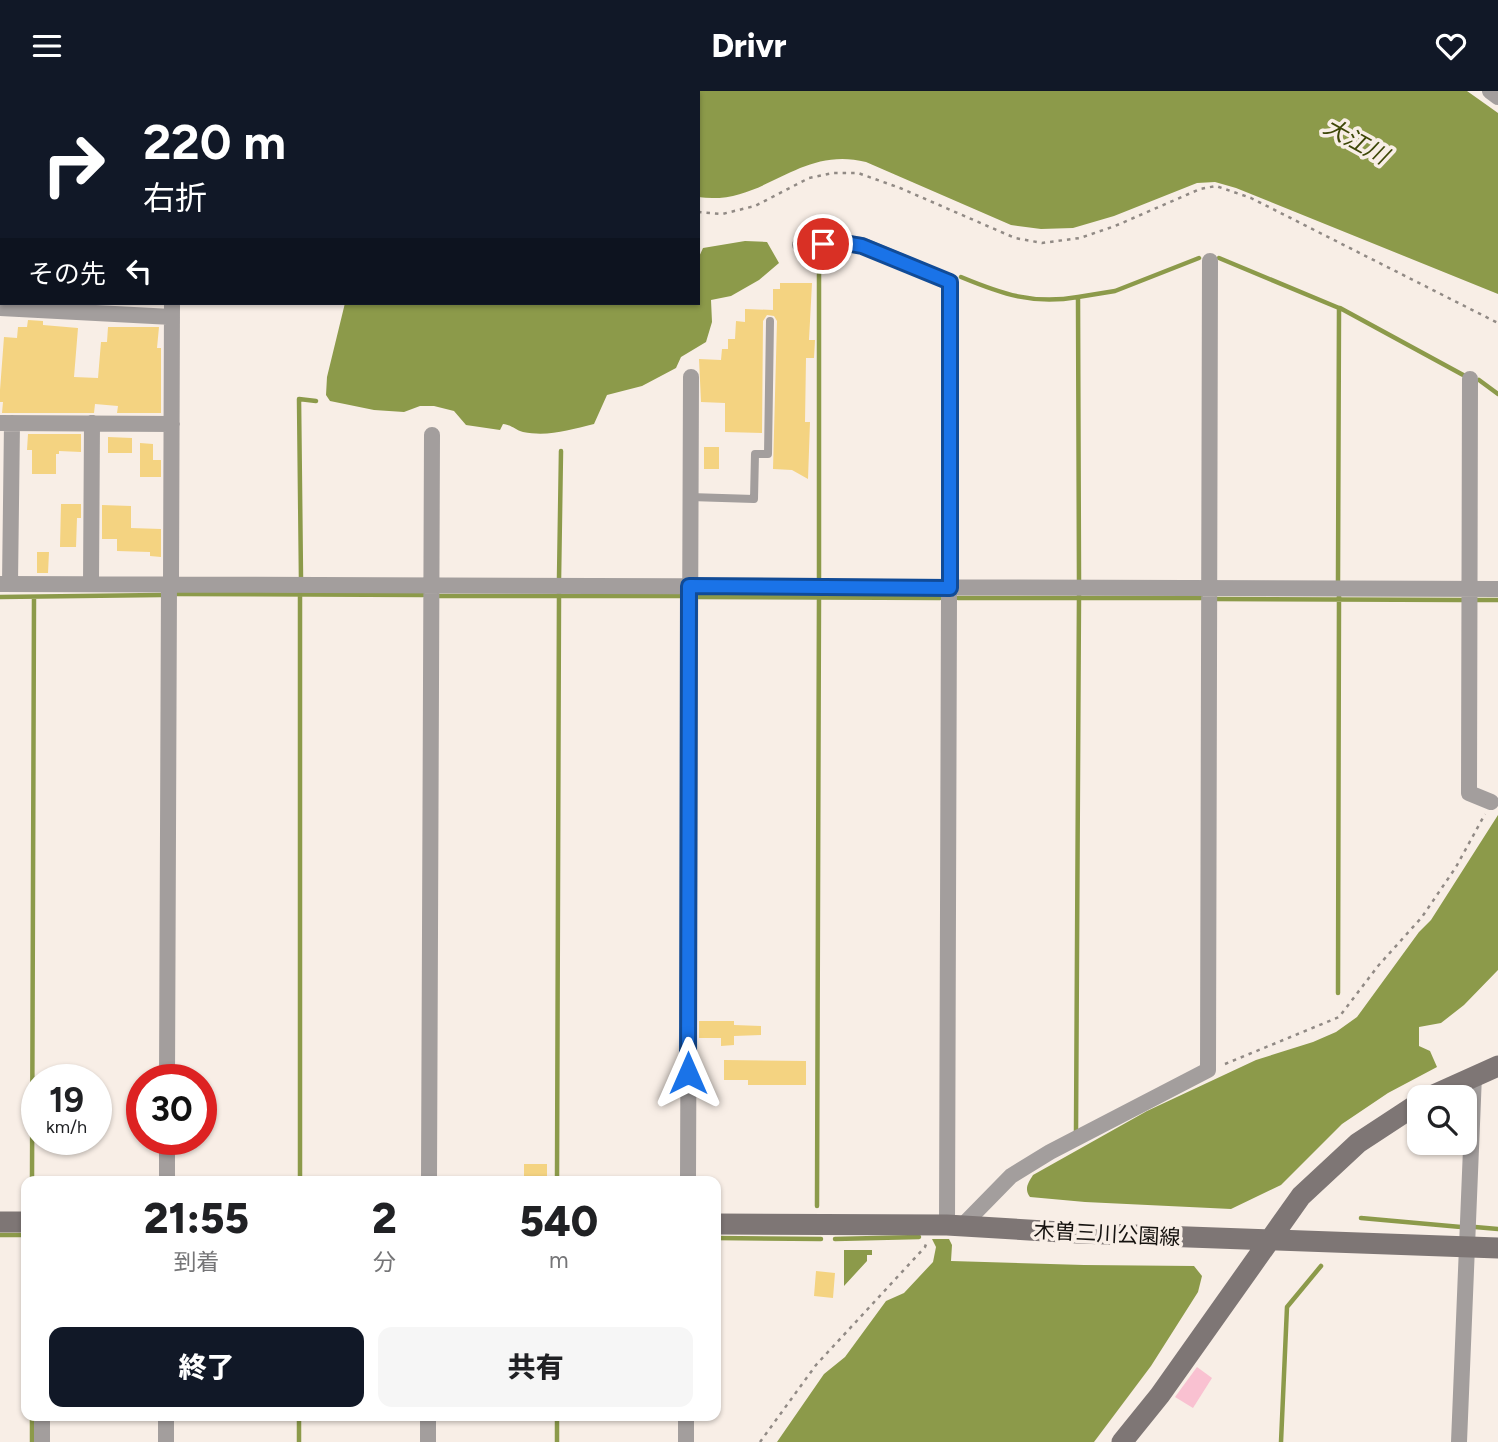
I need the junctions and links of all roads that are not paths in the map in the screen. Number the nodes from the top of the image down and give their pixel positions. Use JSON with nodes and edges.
{"nodes":[{"id":1,"x":1490,"y":91,"type":"edge"},
{"id":2,"x":1498,"y":97,"type":"edge"},
{"id":3,"x":800,"y":245,"type":"dead end"},
{"id":4,"x":1210,"y":261,"type":"dead end"},
{"id":5,"x":0,"y":308,"type":"edge"},
{"id":6,"x":172,"y":310,"type":"edge"},
{"id":7,"x":770,"y":321,"type":"dead end"},
{"id":8,"x":691,"y":377,"type":"dead end"},
{"id":9,"x":1470,"y":379,"type":"dead end"},
{"id":10,"x":6,"y":423,"type":"edge"},
{"id":11,"x":92,"y":423,"type":"junction"},
{"id":12,"x":172,"y":424,"type":"junction"},
{"id":13,"x":432,"y":435,"type":"dead end"},
{"id":14,"x":690,"y":498,"type":"junction"},
{"id":15,"x":5,"y":584,"type":"edge"},
{"id":16,"x":91,"y":584,"type":"junction"},
{"id":17,"x":170,"y":584,"type":"junction"},
{"id":18,"x":430,"y":585,"type":"junction"},
{"id":19,"x":689,"y":586,"type":"junction"},
{"id":20,"x":950,"y":588,"type":"junction"},
{"id":21,"x":1209,"y":589,"type":"junction"},
{"id":22,"x":1469,"y":589,"type":"junction"},
{"id":23,"x":1498,"y":589,"type":"edge"},
{"id":24,"x":1491,"y":802,"type":"road end"},
{"id":25,"x":167,"y":1064,"type":"edge"},
{"id":26,"x":1498,"y":1066,"type":"edge"},
{"id":27,"x":1474,"y":1075,"type":"junction"},
{"id":28,"x":1454,"y":1085,"type":"edge"},
{"id":29,"x":1407,"y":1111,"type":"edge"},
{"id":30,"x":167,"y":1155,"type":"edge"},
{"id":31,"x":167,"y":1176,"type":"edge"},
{"id":32,"x":429,"y":1176,"type":"edge"},
{"id":33,"x":688,"y":1176,"type":"edge"},
{"id":34,"x":0,"y":1221,"type":"edge"},
{"id":35,"x":21,"y":1222,"type":"edge"},
{"id":36,"x":721,"y":1224,"type":"edge"},
{"id":37,"x":945,"y":1225,"type":"junction"},
{"id":38,"x":1270,"y":1241,"type":"junction"},
{"id":39,"x":1467,"y":1247,"type":"junction"},
{"id":40,"x":1498,"y":1248,"type":"edge"},
{"id":41,"x":42,"y":1421,"type":"edge"},
{"id":42,"x":166,"y":1421,"type":"edge"},
{"id":43,"x":428,"y":1421,"type":"edge"},
{"id":44,"x":687,"y":1421,"type":"edge"},
{"id":45,"x":42,"y":1442,"type":"edge"},
{"id":46,"x":166,"y":1442,"type":"edge"},
{"id":47,"x":428,"y":1442,"type":"edge"},
{"id":48,"x":686,"y":1442,"type":"edge"},
{"id":49,"x":1122,"y":1442,"type":"edge"},
{"id":50,"x":1459,"y":1442,"type":"edge"}],
"edges":[{"from":1,"to":2,"type":"street"},
{"from":3,"to":20,"type":"street"},
{"from":4,"to":21,"type":"street"},
{"from":5,"to":6,"type":"street"},
{"from":6,"to":12,"type":"street"},
{"from":7,"to":14,"type":"lane"},
{"from":8,"to":14,"type":"street"},
{"from":9,"to":22,"type":"street"},
{"from":10,"to":11,"type":"street"},
{"from":10,"to":15,"type":"street"},
{"from":11,"to":12,"type":"street"},
{"from":11,"to":16,"type":"street"},
{"from":12,"to":17,"type":"street"},
{"from":13,"to":18,"type":"street"},
{"from":14,"to":19,"type":"street"},
{"from":15,"to":16,"type":"street"},
{"from":16,"to":17,"type":"street"},
{"from":17,"to":18,"type":"street"},
{"from":17,"to":25,"type":"street"},
{"from":18,"to":19,"type":"street"},
{"from":18,"to":32,"type":"street"},
{"from":19,"to":20,"type":"street"},
{"from":19,"to":33,"type":"street"},
{"from":20,"to":21,"type":"street"},
{"from":20,"to":37,"type":"street"},
{"from":21,"to":22,"type":"street"},
{"from":21,"to":37,"type":"street"},
{"from":22,"to":23,"type":"street"},
{"from":22,"to":24,"type":"street"},
{"from":26,"to":27,"type":"main road"},
{"from":27,"to":28,"type":"main road"},
{"from":27,"to":39,"type":"street"},
{"from":29,"to":38,"type":"main road"},
{"from":30,"to":31,"type":"street"},
{"from":34,"to":35,"type":"main road"},
{"from":36,"to":37,"type":"main road","name":"木曽三川公園線"},
{"from":37,"to":38,"type":"main road","name":"木曽三川公園線"},
{"from":38,"to":39,"type":"main road","name":"木曽三川公園線"},
{"from":38,"to":49,"type":"main road"},
{"from":39,"to":40,"type":"main road","name":"木曽三川公園線"},
{"from":39,"to":50,"type":"street"},
{"from":41,"to":45,"type":"street"},
{"from":42,"to":46,"type":"street"},
{"from":43,"to":47,"type":"street"},
{"from":44,"to":48,"type":"street"}]}
